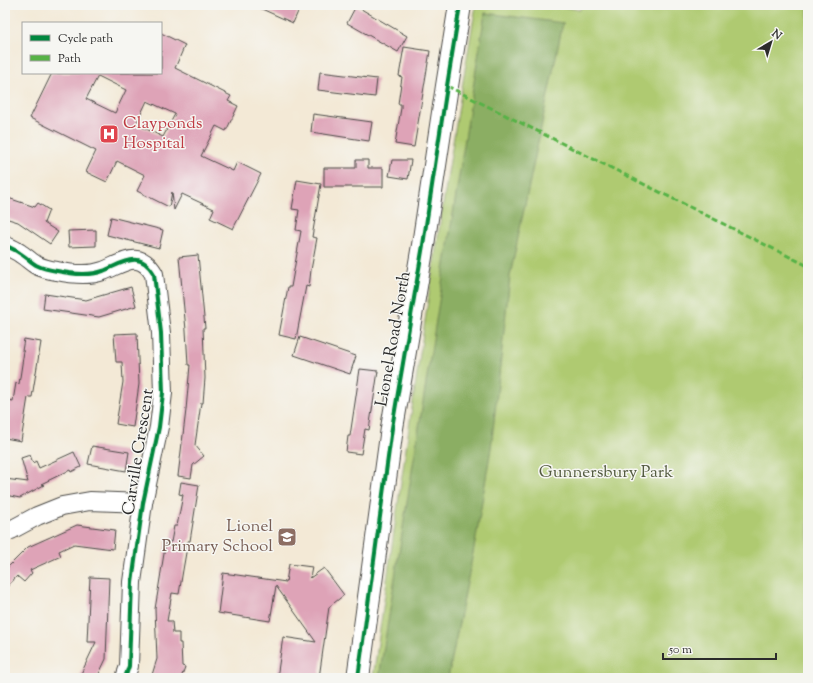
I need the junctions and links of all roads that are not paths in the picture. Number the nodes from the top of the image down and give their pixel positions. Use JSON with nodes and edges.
{"nodes":[{"id":1,"x":460,"y":5,"type":"edge"},
{"id":2,"x":5,"y":245,"type":"edge"},
{"id":3,"x":143,"y":503,"type":"junction"},
{"id":4,"x":5,"y":530,"type":"edge"},
{"id":5,"x":125,"y":678,"type":"edge"},
{"id":6,"x":358,"y":678,"type":"edge"}],
"edges":[{"from":1,"to":6,"type":"street","name":"Lionel Road North"},
{"from":2,"to":3,"type":"street","name":"Carville Crescent"},
{"from":3,"to":4,"type":"street"},
{"from":3,"to":5,"type":"street","name":"Carville Crescent"}]}
